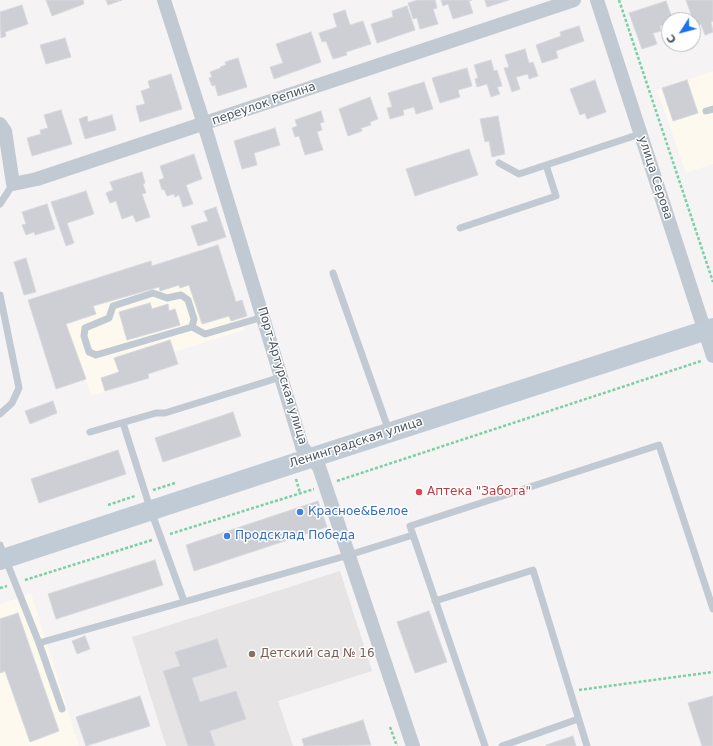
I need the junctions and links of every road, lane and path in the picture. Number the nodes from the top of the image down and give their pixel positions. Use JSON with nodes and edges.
{"nodes":[{"id":1,"x":164,"y":0,"type":"edge"},
{"id":2,"x":574,"y":0,"type":"edge"},
{"id":3,"x":597,"y":0,"type":"edge"},
{"id":4,"x":619,"y":0,"type":"edge"},
{"id":5,"x":0,"y":124,"type":"edge"},
{"id":6,"x":204,"y":124,"type":"junction"},
{"id":7,"x":640,"y":134,"type":"junction"},
{"id":8,"x":499,"y":163,"type":"dead end"},
{"id":9,"x":546,"y":165,"type":"junction"},
{"id":10,"x":13,"y":184,"type":"junction"},
{"id":11,"x":0,"y":204,"type":"edge"},
{"id":12,"x":460,"y":228,"type":"dead end"},
{"id":13,"x":332,"y":274,"type":"dead end"},
{"id":14,"x":713,"y":282,"type":"edge"},
{"id":15,"x":0,"y":295,"type":"edge"},
{"id":16,"x":263,"y":317,"type":"junction"},
{"id":17,"x":192,"y":327,"type":"junction"},
{"id":18,"x":709,"y":329,"type":"edge"},
{"id":19,"x":709,"y":358,"type":"edge"},
{"id":20,"x":281,"y":377,"type":"junction"},
{"id":21,"x":0,"y":414,"type":"edge"},
{"id":22,"x":123,"y":423,"type":"junction"},
{"id":23,"x":90,"y":432,"type":"dead end"},
{"id":24,"x":389,"y":433,"type":"junction"},
{"id":25,"x":311,"y":458,"type":"junction"},
{"id":26,"x":325,"y":485,"type":"junction"},
{"id":27,"x":152,"y":511,"type":"junction"},
{"id":28,"x":413,"y":535,"type":"junction"},
{"id":29,"x":161,"y":537,"type":"junction"},
{"id":30,"x":2,"y":555,"type":"edge"},
{"id":31,"x":349,"y":555,"type":"junction"},
{"id":32,"x":15,"y":584,"type":"junction"},
{"id":33,"x":0,"y":588,"type":"edge"},
{"id":34,"x":435,"y":601,"type":"junction"},
{"id":35,"x":184,"y":602,"type":"junction"},
{"id":36,"x":713,"y":609,"type":"edge"},
{"id":37,"x":38,"y":642,"type":"junction"},
{"id":38,"x":713,"y":672,"type":"edge"},
{"id":39,"x":570,"y":692,"type":"junction"},
{"id":40,"x":62,"y":709,"type":"dead end"},
{"id":41,"x":578,"y":719,"type":"junction"},
{"id":42,"x":413,"y":746,"type":"edge"},
{"id":43,"x":485,"y":746,"type":"edge"},
{"id":44,"x":502,"y":746,"type":"edge"},
{"id":45,"x":587,"y":746,"type":"edge"}],
"edges":[{"from":1,"to":6,"type":"street","name":"Порт-Артурская улица"},
{"from":2,"to":6,"type":"street","name":"переулок Репина"},
{"from":3,"to":7,"type":"street","name":"улица Серова"},
{"from":4,"to":14,"type":"path"},
{"from":5,"to":10,"type":"street"},
{"from":6,"to":10,"type":"street","name":"переулок Репина"},
{"from":6,"to":16,"type":"street","name":"Порт-Артурская улица"},
{"from":7,"to":9,"type":"lane"},
{"from":7,"to":18,"type":"street","name":"улица Серова"},
{"from":8,"to":9,"type":"lane"},
{"from":9,"to":12,"type":"lane"},
{"from":10,"to":11,"type":"lane"},
{"from":13,"to":24,"type":"lane"},
{"from":15,"to":21,"type":"lane"},
{"from":16,"to":17,"type":"lane"},
{"from":16,"to":20,"type":"street","name":"Порт-Артурская улица"},
{"from":17,"to":17,"type":"lane"},
{"from":18,"to":19,"type":"street","name":"улица Серова"},
{"from":18,"to":24,"type":"main road","name":"Ленинградская улица"},
{"from":19,"to":26,"type":"path"},
{"from":20,"to":22,"type":"lane"},
{"from":20,"to":25,"type":"street","name":"Порт-Артурская улица"},
{"from":22,"to":23,"type":"lane"},
{"from":22,"to":27,"type":"lane"},
{"from":24,"to":25,"type":"main road","name":"Ленинградская улица"},
{"from":25,"to":26,"type":"street","name":"Порт-Артурская улица"},
{"from":25,"to":27,"type":"main road","name":"Ленинградская улица"},
{"from":26,"to":29,"type":"path"},
{"from":26,"to":31,"type":"street","name":"Порт-Артурская улица"},
{"from":27,"to":29,"type":"lane"},
{"from":27,"to":30,"type":"main road","name":"Ленинградская улица"},
{"from":28,"to":31,"type":"lane"},
{"from":28,"to":34,"type":"lane"},
{"from":28,"to":36,"type":"lane"},
{"from":29,"to":32,"type":"path"},
{"from":29,"to":35,"type":"lane"},
{"from":30,"to":32,"type":"lane"},
{"from":31,"to":35,"type":"lane"},
{"from":31,"to":42,"type":"street","name":"Порт-Артурская улица"},
{"from":32,"to":33,"type":"path"},
{"from":32,"to":37,"type":"lane"},
{"from":34,"to":39,"type":"lane"},
{"from":34,"to":43,"type":"lane"},
{"from":35,"to":37,"type":"lane"},
{"from":37,"to":40,"type":"lane"},
{"from":38,"to":39,"type":"path"},
{"from":39,"to":41,"type":"lane"},
{"from":41,"to":44,"type":"lane"},
{"from":41,"to":45,"type":"lane"}]}
